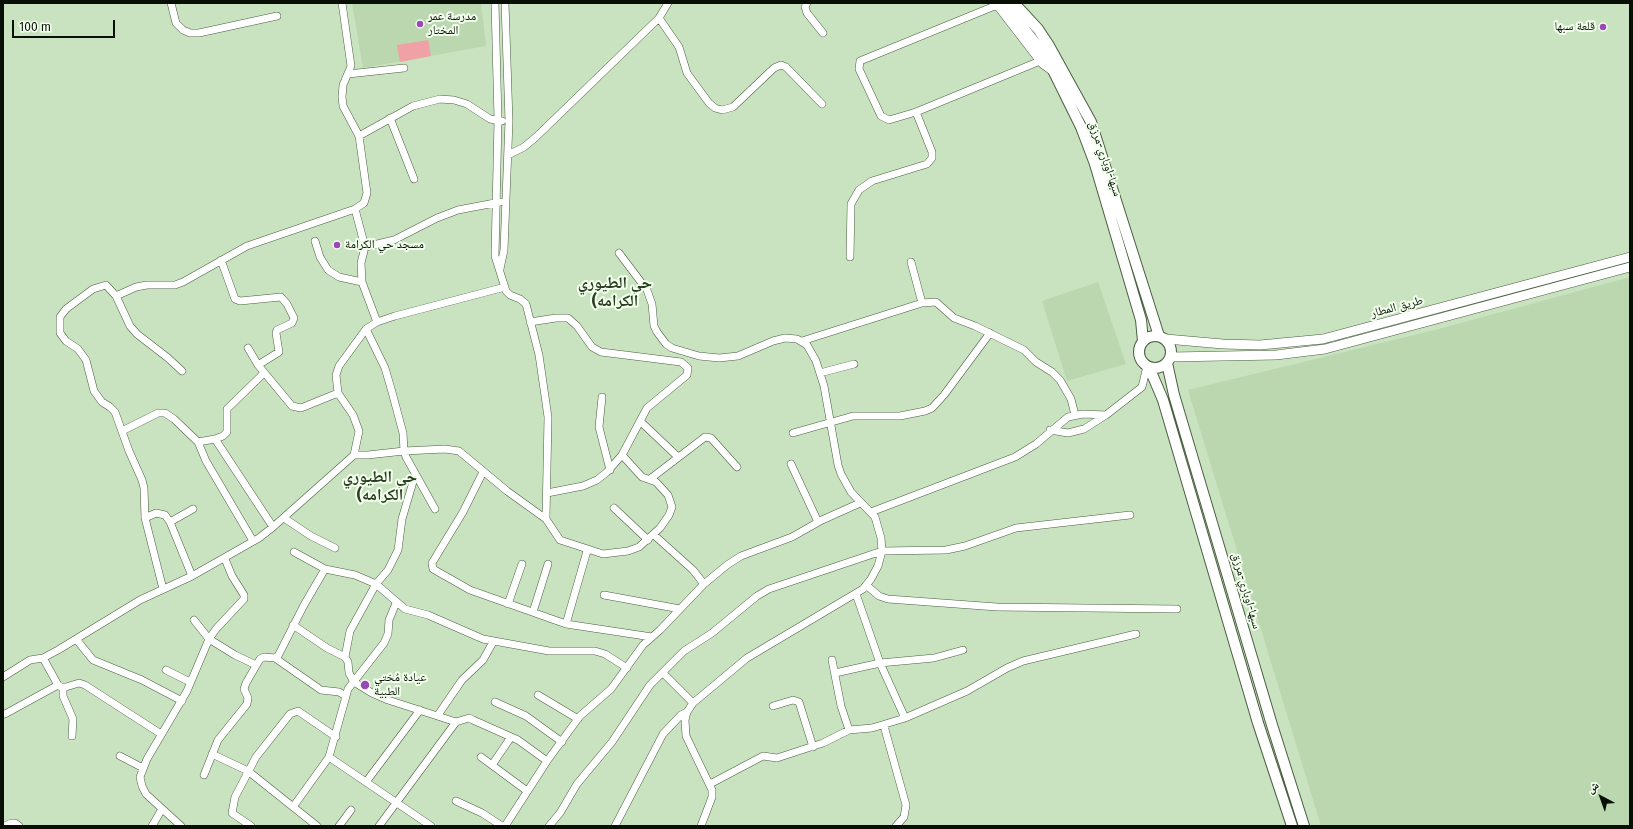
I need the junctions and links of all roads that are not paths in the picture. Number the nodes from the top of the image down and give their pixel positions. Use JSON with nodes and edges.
{"nodes":[{"id":1,"x":171,"y":3,"type":"edge"},
{"id":2,"x":342,"y":3,"type":"edge"},
{"id":3,"x":494,"y":3,"type":"edge"},
{"id":4,"x":506,"y":3,"type":"edge"},
{"id":5,"x":668,"y":3,"type":"edge"},
{"id":6,"x":807,"y":3,"type":"edge"},
{"id":7,"x":1014,"y":3,"type":"edge"},
{"id":8,"x":999,"y":4,"type":"edge"},
{"id":9,"x":277,"y":16,"type":"dead end"},
{"id":10,"x":659,"y":18,"type":"junction"},
{"id":11,"x":823,"y":33,"type":"dead end"},
{"id":12,"x":1040,"y":61,"type":"junction"},
{"id":13,"x":404,"y":68,"type":"dead end"},
{"id":14,"x":1055,"y":73,"type":"junction"},
{"id":15,"x":348,"y":74,"type":"junction"},
{"id":16,"x":822,"y":104,"type":"dead end"},
{"id":17,"x":916,"y":112,"type":"junction"},
{"id":18,"x":390,"y":118,"type":"junction"},
{"id":19,"x":498,"y":120,"type":"junction"},
{"id":20,"x":509,"y":121,"type":"junction"},
{"id":21,"x":359,"y":136,"type":"junction"},
{"id":22,"x":508,"y":155,"type":"junction"},
{"id":23,"x":414,"y":179,"type":"dead end"},
{"id":24,"x":507,"y":201,"type":"junction"},
{"id":25,"x":496,"y":202,"type":"junction"},
{"id":26,"x":355,"y":209,"type":"junction"},
{"id":27,"x":315,"y":241,"type":"dead end"},
{"id":28,"x":365,"y":247,"type":"junction"},
{"id":29,"x":619,"y":253,"type":"dead end"},
{"id":30,"x":850,"y":256,"type":"dead end"},
{"id":31,"x":1630,"y":257,"type":"edge"},
{"id":32,"x":221,"y":260,"type":"junction"},
{"id":33,"x":910,"y":262,"type":"dead end"},
{"id":34,"x":1630,"y":267,"type":"edge"},
{"id":35,"x":500,"y":269,"type":"junction"},
{"id":36,"x":362,"y":282,"type":"junction"},
{"id":37,"x":505,"y":287,"type":"junction"},
{"id":38,"x":116,"y":296,"type":"junction"},
{"id":39,"x":922,"y":303,"type":"junction"},
{"id":40,"x":376,"y":322,"type":"junction"},
{"id":41,"x":530,"y":322,"type":"junction"},
{"id":42,"x":366,"y":329,"type":"junction"},
{"id":43,"x":990,"y":334,"type":"junction"},
{"id":44,"x":1162,"y":338,"type":"junction"},
{"id":45,"x":802,"y":341,"type":"junction"},
{"id":46,"x":1143,"y":341,"type":"junction"},
{"id":47,"x":248,"y":348,"type":"dead end"},
{"id":48,"x":1169,"y":360,"type":"junction"},
{"id":49,"x":854,"y":364,"type":"dead end"},
{"id":50,"x":258,"y":365,"type":"junction"},
{"id":51,"x":1148,"y":367,"type":"junction"},
{"id":52,"x":182,"y":371,"type":"dead end"},
{"id":53,"x":264,"y":373,"type":"junction"},
{"id":54,"x":820,"y":373,"type":"junction"},
{"id":55,"x":338,"y":392,"type":"junction"},
{"id":56,"x":602,"y":397,"type":"dead end"},
{"id":57,"x":1075,"y":415,"type":"junction"},
{"id":58,"x":1106,"y":415,"type":"junction"},
{"id":59,"x":640,"y":421,"type":"junction"},
{"id":60,"x":830,"y":422,"type":"junction"},
{"id":61,"x":1050,"y":430,"type":"junction"},
{"id":62,"x":122,"y":431,"type":"junction"},
{"id":63,"x":793,"y":434,"type":"dead end"},
{"id":64,"x":215,"y":439,"type":"junction"},
{"id":65,"x":198,"y":442,"type":"junction"},
{"id":66,"x":404,"y":451,"type":"junction"},
{"id":67,"x":354,"y":455,"type":"junction"},
{"id":68,"x":622,"y":455,"type":"junction"},
{"id":69,"x":678,"y":457,"type":"junction"},
{"id":70,"x":791,"y":464,"type":"dead end"},
{"id":71,"x":737,"y":466,"type":"dead end"},
{"id":72,"x":610,"y":470,"type":"junction"},
{"id":73,"x":483,"y":472,"type":"junction"},
{"id":74,"x":415,"y":475,"type":"junction"},
{"id":75,"x":650,"y":479,"type":"junction"},
{"id":76,"x":547,"y":493,"type":"junction"},
{"id":77,"x":860,"y":503,"type":"junction"},
{"id":78,"x":614,"y":508,"type":"dead end"},
{"id":79,"x":193,"y":509,"type":"dead end"},
{"id":80,"x":435,"y":509,"type":"dead end"},
{"id":81,"x":871,"y":512,"type":"junction"},
{"id":82,"x":1130,"y":515,"type":"dead end"},
{"id":83,"x":145,"y":518,"type":"junction"},
{"id":84,"x":284,"y":518,"type":"junction"},
{"id":85,"x":546,"y":519,"type":"junction"},
{"id":86,"x":170,"y":522,"type":"junction"},
{"id":87,"x":818,"y":522,"type":"junction"},
{"id":88,"x":274,"y":527,"type":"junction"},
{"id":89,"x":654,"y":534,"type":"junction"},
{"id":90,"x":648,"y":540,"type":"junction"},
{"id":91,"x":253,"y":541,"type":"junction"},
{"id":92,"x":335,"y":548,"type":"dead end"},
{"id":93,"x":587,"y":551,"type":"junction"},
{"id":94,"x":882,"y":551,"type":"junction"},
{"id":95,"x":294,"y":552,"type":"dead end"},
{"id":96,"x":224,"y":559,"type":"junction"},
{"id":97,"x":522,"y":564,"type":"dead end"},
{"id":98,"x":548,"y":564,"type":"dead end"},
{"id":99,"x":325,"y":569,"type":"junction"},
{"id":100,"x":192,"y":576,"type":"junction"},
{"id":101,"x":376,"y":584,"type":"junction"},
{"id":102,"x":704,"y":584,"type":"junction"},
{"id":103,"x":866,"y":585,"type":"junction"},
{"id":104,"x":163,"y":589,"type":"junction"},
{"id":105,"x":856,"y":594,"type":"junction"},
{"id":106,"x":604,"y":595,"type":"dead end"},
{"id":107,"x":396,"y":603,"type":"junction"},
{"id":108,"x":508,"y":604,"type":"junction"},
{"id":109,"x":680,"y":609,"type":"junction"},
{"id":110,"x":1176,"y":609,"type":"dead end"},
{"id":111,"x":533,"y":612,"type":"junction"},
{"id":112,"x":194,"y":620,"type":"dead end"},
{"id":113,"x":566,"y":624,"type":"junction"},
{"id":114,"x":293,"y":625,"type":"junction"},
{"id":115,"x":1136,"y":634,"type":"dead end"},
{"id":116,"x":652,"y":637,"type":"junction"},
{"id":117,"x":76,"y":639,"type":"junction"},
{"id":118,"x":209,"y":639,"type":"junction"},
{"id":119,"x":493,"y":642,"type":"junction"},
{"id":120,"x":963,"y":650,"type":"dead end"},
{"id":121,"x":345,"y":657,"type":"junction"},
{"id":122,"x":43,"y":658,"type":"junction"},
{"id":123,"x":275,"y":658,"type":"junction"},
{"id":124,"x":832,"y":660,"type":"dead end"},
{"id":125,"x":880,"y":663,"type":"junction"},
{"id":126,"x":256,"y":665,"type":"junction"},
{"id":127,"x":627,"y":668,"type":"junction"},
{"id":128,"x":166,"y":670,"type":"dead end"},
{"id":129,"x":662,"y":672,"type":"junction"},
{"id":130,"x":834,"y":673,"type":"junction"},
{"id":131,"x":3,"y":677,"type":"edge"},
{"id":132,"x":190,"y":682,"type":"junction"},
{"id":133,"x":354,"y":682,"type":"junction"},
{"id":134,"x":60,"y":686,"type":"junction"},
{"id":135,"x":538,"y":695,"type":"dead end"},
{"id":136,"x":346,"y":696,"type":"junction"},
{"id":137,"x":182,"y":701,"type":"junction"},
{"id":138,"x":495,"y":702,"type":"dead end"},
{"id":139,"x":694,"y":703,"type":"junction"},
{"id":140,"x":773,"y":706,"type":"dead end"},
{"id":141,"x":420,"y":710,"type":"junction"},
{"id":142,"x":687,"y":712,"type":"junction"},
{"id":143,"x":5,"y":714,"type":"dead end"},
{"id":144,"x":438,"y":715,"type":"junction"},
{"id":145,"x":904,"y":718,"type":"junction"},
{"id":146,"x":578,"y":719,"type":"junction"},
{"id":147,"x":456,"y":722,"type":"junction"},
{"id":148,"x":1258,"y":723,"type":"junction"},
{"id":149,"x":1272,"y":725,"type":"junction"},
{"id":150,"x":884,"y":726,"type":"junction"},
{"id":151,"x":849,"y":730,"type":"junction"},
{"id":152,"x":162,"y":734,"type":"junction"},
{"id":153,"x":72,"y":736,"type":"dead end"},
{"id":154,"x":336,"y":737,"type":"junction"},
{"id":155,"x":511,"y":737,"type":"junction"},
{"id":156,"x":562,"y":742,"type":"junction"},
{"id":157,"x":813,"y":747,"type":"junction"},
{"id":158,"x":212,"y":754,"type":"junction"},
{"id":159,"x":120,"y":756,"type":"dead end"},
{"id":160,"x":329,"y":757,"type":"junction"},
{"id":161,"x":481,"y":757,"type":"dead end"},
{"id":162,"x":547,"y":761,"type":"junction"},
{"id":163,"x":492,"y":765,"type":"junction"},
{"id":164,"x":144,"y":768,"type":"junction"},
{"id":165,"x":248,"y":772,"type":"junction"},
{"id":166,"x":204,"y":775,"type":"dead end"},
{"id":167,"x":366,"y":782,"type":"junction"},
{"id":168,"x":710,"y":784,"type":"junction"},
{"id":169,"x":527,"y":791,"type":"junction"},
{"id":170,"x":456,"y":801,"type":"dead end"},
{"id":171,"x":396,"y":803,"type":"junction"},
{"id":172,"x":293,"y":807,"type":"junction"},
{"id":173,"x":162,"y":809,"type":"junction"},
{"id":174,"x":351,"y":810,"type":"dead end"},
{"id":175,"x":5,"y":826,"type":"edge"},
{"id":176,"x":19,"y":826,"type":"edge"},
{"id":177,"x":152,"y":826,"type":"edge"},
{"id":178,"x":181,"y":826,"type":"edge"},
{"id":179,"x":251,"y":826,"type":"edge"},
{"id":180,"x":317,"y":826,"type":"edge"},
{"id":181,"x":339,"y":826,"type":"edge"},
{"id":182,"x":379,"y":826,"type":"edge"},
{"id":183,"x":431,"y":826,"type":"edge"},
{"id":184,"x":502,"y":826,"type":"edge"},
{"id":185,"x":505,"y":826,"type":"edge"},
{"id":186,"x":549,"y":826,"type":"edge"},
{"id":187,"x":615,"y":826,"type":"edge"},
{"id":188,"x":701,"y":826,"type":"edge"},
{"id":189,"x":896,"y":826,"type":"edge"},
{"id":190,"x":1292,"y":826,"type":"edge"},
{"id":191,"x":1304,"y":826,"type":"edge"}],
"edges":[{"from":1,"to":9,"type":"street"},
{"from":2,"to":15,"type":"street"},
{"from":3,"to":19,"type":"street"},
{"from":4,"to":20,"type":"street"},
{"from":5,"to":10,"type":"street"},
{"from":6,"to":11,"type":"street"},
{"from":7,"to":44,"type":"highway","name":"سبها-اوباري-مرزق"},
{"from":8,"to":12,"type":"street"},
{"from":8,"to":14,"type":"highway","name":"سبها-اوباري-مرزق"},
{"from":8,"to":17,"type":"street"},
{"from":10,"to":16,"type":"street"},
{"from":10,"to":22,"type":"street"},
{"from":12,"to":14,"type":"street"},
{"from":12,"to":17,"type":"street"},
{"from":13,"to":15,"type":"street"},
{"from":14,"to":46,"type":"highway","name":"سبها-اوباري-مرزق"},
{"from":15,"to":21,"type":"street"},
{"from":17,"to":30,"type":"street"},
{"from":18,"to":19,"type":"street"},
{"from":18,"to":21,"type":"street"},
{"from":18,"to":23,"type":"street"},
{"from":19,"to":20,"type":"street"},
{"from":19,"to":25,"type":"street"},
{"from":20,"to":22,"type":"street"},
{"from":21,"to":26,"type":"street"},
{"from":22,"to":24,"type":"street"},
{"from":24,"to":25,"type":"street"},
{"from":24,"to":35,"type":"street"},
{"from":25,"to":28,"type":"street"},
{"from":25,"to":35,"type":"street"},
{"from":26,"to":28,"type":"street"},
{"from":26,"to":32,"type":"street"},
{"from":27,"to":36,"type":"street"},
{"from":28,"to":36,"type":"street"},
{"from":29,"to":45,"type":"street"},
{"from":31,"to":44,"type":"main road","name":"طريق المطار"},
{"from":32,"to":38,"type":"street"},
{"from":32,"to":50,"type":"street"},
{"from":33,"to":39,"type":"street"},
{"from":34,"to":48,"type":"main road","name":"طريق المطار"},
{"from":35,"to":37,"type":"street"},
{"from":36,"to":40,"type":"street"},
{"from":37,"to":40,"type":"street"},
{"from":37,"to":41,"type":"street"},
{"from":38,"to":52,"type":"street"},
{"from":38,"to":62,"type":"street"},
{"from":39,"to":43,"type":"street"},
{"from":39,"to":45,"type":"street"},
{"from":40,"to":42,"type":"street"},
{"from":41,"to":59,"type":"street"},
{"from":41,"to":76,"type":"street"},
{"from":42,"to":55,"type":"street"},
{"from":42,"to":66,"type":"street"},
{"from":43,"to":57,"type":"street"},
{"from":43,"to":60,"type":"street"},
{"from":44,"to":46,"type":"highway"},
{"from":44,"to":48,"type":"highway"},
{"from":45,"to":54,"type":"street"},
{"from":46,"to":51,"type":"highway"},
{"from":47,"to":50,"type":"street"},
{"from":48,"to":51,"type":"highway"},
{"from":48,"to":149,"type":"highway","name":"سبها-اوباري-مرزق"},
{"from":49,"to":54,"type":"street"},
{"from":50,"to":53,"type":"street"},
{"from":51,"to":58,"type":"street"},
{"from":51,"to":148,"type":"highway","name":"سبها-اوباري-مرزق"},
{"from":53,"to":55,"type":"street"},
{"from":53,"to":64,"type":"street"},
{"from":54,"to":60,"type":"street"},
{"from":55,"to":67,"type":"street"},
{"from":56,"to":72,"type":"street"},
{"from":57,"to":58,"type":"street"},
{"from":57,"to":61,"type":"street"},
{"from":58,"to":61,"type":"street"},
{"from":59,"to":68,"type":"street"},
{"from":59,"to":69,"type":"street"},
{"from":60,"to":63,"type":"street"},
{"from":60,"to":77,"type":"street"},
{"from":61,"to":81,"type":"street"},
{"from":62,"to":65,"type":"street"},
{"from":62,"to":83,"type":"street"},
{"from":64,"to":65,"type":"street"},
{"from":64,"to":88,"type":"street"},
{"from":65,"to":91,"type":"street"},
{"from":66,"to":67,"type":"street"},
{"from":66,"to":73,"type":"street"},
{"from":66,"to":74,"type":"street"},
{"from":67,"to":84,"type":"street"},
{"from":68,"to":72,"type":"street"},
{"from":68,"to":75,"type":"street"},
{"from":69,"to":71,"type":"street"},
{"from":69,"to":75,"type":"street"},
{"from":70,"to":87,"type":"street"},
{"from":72,"to":76,"type":"street"},
{"from":73,"to":85,"type":"street"},
{"from":73,"to":108,"type":"street"},
{"from":74,"to":80,"type":"street"},
{"from":74,"to":101,"type":"street"},
{"from":75,"to":89,"type":"street"},
{"from":76,"to":85,"type":"street"},
{"from":77,"to":81,"type":"street"},
{"from":77,"to":87,"type":"street"},
{"from":78,"to":90,"type":"street"},
{"from":79,"to":86,"type":"street"},
{"from":81,"to":94,"type":"street"},
{"from":82,"to":94,"type":"street"},
{"from":83,"to":86,"type":"street"},
{"from":83,"to":104,"type":"street"},
{"from":84,"to":88,"type":"street"},
{"from":84,"to":92,"type":"street"},
{"from":85,"to":93,"type":"street"},
{"from":86,"to":100,"type":"street"},
{"from":87,"to":102,"type":"street"},
{"from":88,"to":91,"type":"street"},
{"from":89,"to":90,"type":"street"},
{"from":89,"to":102,"type":"street"},
{"from":90,"to":93,"type":"street"},
{"from":91,"to":96,"type":"street"},
{"from":93,"to":113,"type":"street"},
{"from":94,"to":103,"type":"street"},
{"from":94,"to":129,"type":"street"},
{"from":95,"to":99,"type":"street"},
{"from":96,"to":100,"type":"street"},
{"from":96,"to":118,"type":"street"},
{"from":97,"to":108,"type":"street"},
{"from":98,"to":111,"type":"street"},
{"from":99,"to":101,"type":"street"},
{"from":99,"to":114,"type":"street"},
{"from":100,"to":104,"type":"street"},
{"from":101,"to":107,"type":"street"},
{"from":101,"to":121,"type":"street"},
{"from":102,"to":109,"type":"street"},
{"from":103,"to":105,"type":"street"},
{"from":103,"to":110,"type":"street"},
{"from":104,"to":117,"type":"street"},
{"from":105,"to":125,"type":"street"},
{"from":105,"to":139,"type":"street"},
{"from":106,"to":109,"type":"street"},
{"from":107,"to":119,"type":"street"},
{"from":107,"to":133,"type":"street"},
{"from":108,"to":111,"type":"street"},
{"from":109,"to":116,"type":"street"},
{"from":111,"to":113,"type":"street"},
{"from":112,"to":118,"type":"street"},
{"from":113,"to":116,"type":"street"},
{"from":114,"to":121,"type":"street"},
{"from":114,"to":123,"type":"street"},
{"from":115,"to":145,"type":"street"},
{"from":116,"to":127,"type":"street"},
{"from":117,"to":122,"type":"street"},
{"from":117,"to":137,"type":"street"},
{"from":118,"to":126,"type":"street"},
{"from":118,"to":132,"type":"street"},
{"from":119,"to":127,"type":"street"},
{"from":119,"to":144,"type":"street"},
{"from":120,"to":125,"type":"street"},
{"from":121,"to":133,"type":"street"},
{"from":122,"to":131,"type":"street"},
{"from":122,"to":134,"type":"street"},
{"from":123,"to":126,"type":"street"},
{"from":123,"to":136,"type":"street"},
{"from":124,"to":130,"type":"street"},
{"from":125,"to":130,"type":"street"},
{"from":125,"to":145,"type":"street"},
{"from":126,"to":158,"type":"street"},
{"from":127,"to":146,"type":"street"},
{"from":128,"to":132,"type":"street"},
{"from":129,"to":139,"type":"street"},
{"from":129,"to":186,"type":"street"},
{"from":130,"to":151,"type":"street"},
{"from":132,"to":137,"type":"street"},
{"from":133,"to":136,"type":"street"},
{"from":133,"to":141,"type":"street"},
{"from":134,"to":143,"type":"street"},
{"from":134,"to":152,"type":"street"},
{"from":134,"to":153,"type":"street"},
{"from":135,"to":146,"type":"street"},
{"from":136,"to":154,"type":"street"},
{"from":137,"to":152,"type":"street"},
{"from":138,"to":156,"type":"street"},
{"from":139,"to":142,"type":"street"},
{"from":140,"to":157,"type":"street"},
{"from":141,"to":144,"type":"street"},
{"from":141,"to":167,"type":"street"},
{"from":142,"to":168,"type":"street"},
{"from":142,"to":187,"type":"street"},
{"from":144,"to":147,"type":"street"},
{"from":145,"to":150,"type":"street"},
{"from":146,"to":156,"type":"street"},
{"from":147,"to":155,"type":"street"},
{"from":147,"to":171,"type":"street"},
{"from":148,"to":149,"type":"highway"},
{"from":148,"to":190,"type":"highway","name":"سبها-اوباري-مرزق"},
{"from":149,"to":191,"type":"highway","name":"سبها-اوباري-مرزق"},
{"from":150,"to":151,"type":"street"},
{"from":150,"to":189,"type":"street"},
{"from":151,"to":157,"type":"street"},
{"from":152,"to":164,"type":"street"},
{"from":154,"to":160,"type":"street"},
{"from":154,"to":165,"type":"street"},
{"from":155,"to":162,"type":"street"},
{"from":155,"to":163,"type":"street"},
{"from":156,"to":162,"type":"street"},
{"from":157,"to":168,"type":"street"},
{"from":158,"to":165,"type":"street"},
{"from":158,"to":166,"type":"street"},
{"from":159,"to":164,"type":"street"},
{"from":160,"to":167,"type":"street"},
{"from":160,"to":172,"type":"street"},
{"from":161,"to":163,"type":"street"},
{"from":162,"to":169,"type":"street"},
{"from":163,"to":169,"type":"street"},
{"from":164,"to":173,"type":"street"},
{"from":165,"to":172,"type":"street"},
{"from":165,"to":179,"type":"street"},
{"from":167,"to":171,"type":"street"},
{"from":168,"to":188,"type":"street"},
{"from":169,"to":185,"type":"street"},
{"from":170,"to":184,"type":"street"},
{"from":171,"to":182,"type":"street"},
{"from":171,"to":183,"type":"street"},
{"from":172,"to":180,"type":"street"},
{"from":173,"to":177,"type":"street"},
{"from":173,"to":178,"type":"street"},
{"from":174,"to":181,"type":"street"},
{"from":175,"to":176,"type":"street"}]}
